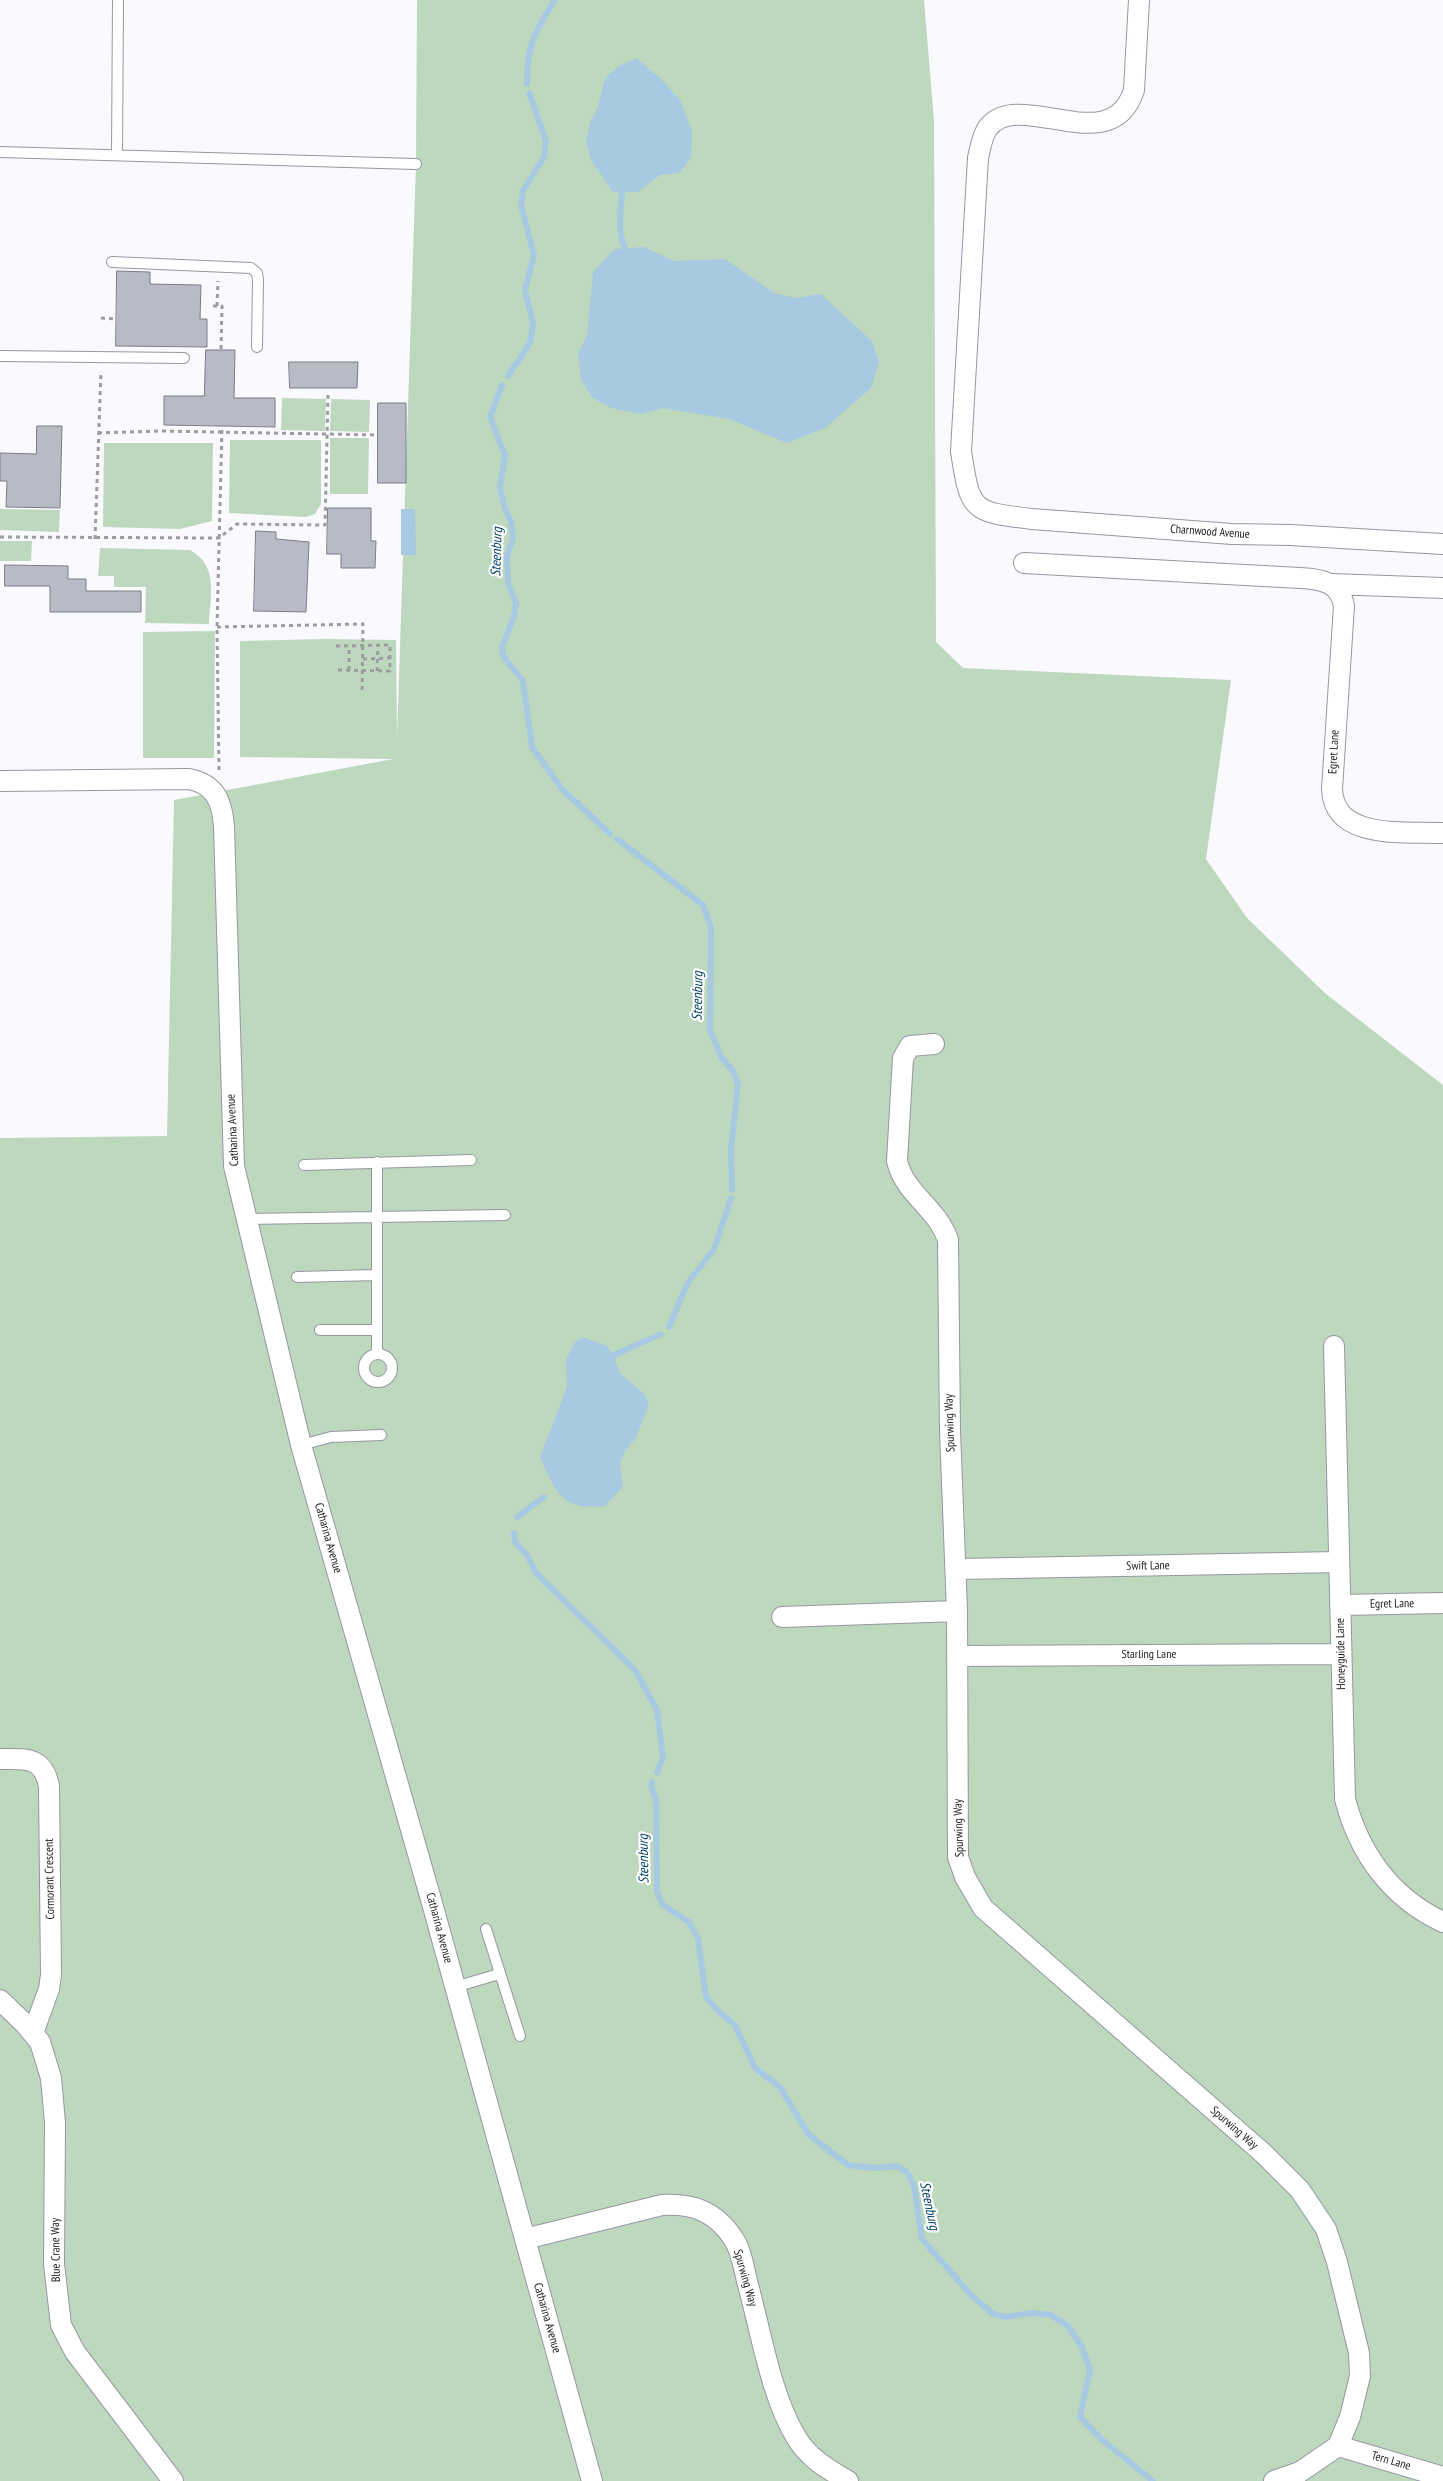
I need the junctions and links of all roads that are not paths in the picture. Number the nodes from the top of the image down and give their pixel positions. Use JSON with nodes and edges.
{"nodes":[{"id":1,"x":118,"y":0,"type":"edge"},
{"id":2,"x":1139,"y":0,"type":"edge"},
{"id":3,"x":0,"y":152,"type":"edge"},
{"id":4,"x":117,"y":155,"type":"junction"},
{"id":5,"x":416,"y":164,"type":"dead end"},
{"id":6,"x":112,"y":262,"type":"dead end"},
{"id":7,"x":258,"y":347,"type":"dead end"},
{"id":8,"x":0,"y":356,"type":"edge"},
{"id":9,"x":184,"y":358,"type":"dead end"},
{"id":10,"x":1443,"y":544,"type":"edge"},
{"id":11,"x":1024,"y":562,"type":"dead end"},
{"id":12,"x":1332,"y":584,"type":"junction"},
{"id":13,"x":1443,"y":588,"type":"edge"},
{"id":14,"x":0,"y":781,"type":"edge"},
{"id":15,"x":1443,"y":833,"type":"edge"},
{"id":16,"x":934,"y":1044,"type":"dead end"},
{"id":17,"x":471,"y":1160,"type":"dead end"},
{"id":18,"x":377,"y":1162,"type":"junction"},
{"id":19,"x":304,"y":1165,"type":"dead end"},
{"id":20,"x":505,"y":1215,"type":"dead end"},
{"id":21,"x":376,"y":1216,"type":"junction"},
{"id":22,"x":245,"y":1219,"type":"junction"},
{"id":23,"x":376,"y":1275,"type":"junction"},
{"id":24,"x":297,"y":1277,"type":"dead end"},
{"id":25,"x":320,"y":1330,"type":"dead end"},
{"id":26,"x":376,"y":1330,"type":"junction"},
{"id":27,"x":1334,"y":1346,"type":"dead end"},
{"id":28,"x":377,"y":1354,"type":"dead end"},
{"id":29,"x":381,"y":1435,"type":"dead end"},
{"id":30,"x":301,"y":1445,"type":"junction"},
{"id":31,"x":1339,"y":1562,"type":"junction"},
{"id":32,"x":956,"y":1569,"type":"junction"},
{"id":33,"x":1443,"y":1603,"type":"edge"},
{"id":34,"x":1340,"y":1605,"type":"junction"},
{"id":35,"x":957,"y":1612,"type":"junction"},
{"id":36,"x":782,"y":1617,"type":"dead end"},
{"id":37,"x":1341,"y":1654,"type":"junction"},
{"id":38,"x":957,"y":1656,"type":"junction"},
{"id":39,"x":0,"y":1759,"type":"edge"},
{"id":40,"x":1443,"y":1922,"type":"edge"},
{"id":41,"x":486,"y":1929,"type":"dead end"},
{"id":42,"x":499,"y":1974,"type":"junction"},
{"id":43,"x":455,"y":1987,"type":"junction"},
{"id":44,"x":0,"y":2000,"type":"edge"},
{"id":45,"x":33,"y":2033,"type":"junction"},
{"id":46,"x":520,"y":2036,"type":"dead end"},
{"id":47,"x":525,"y":2239,"type":"junction"},
{"id":48,"x":1338,"y":2446,"type":"junction"},
{"id":49,"x":1443,"y":2477,"type":"edge"},
{"id":50,"x":173,"y":2481,"type":"edge"},
{"id":51,"x":592,"y":2481,"type":"edge"},
{"id":52,"x":848,"y":2481,"type":"edge"},
{"id":53,"x":1274,"y":2481,"type":"edge"}],
"edges":[{"from":1,"to":4,"type":"lane"},
{"from":2,"to":10,"type":"street","name":"Charnwood Avenue"},
{"from":3,"to":4,"type":"lane"},
{"from":4,"to":5,"type":"lane"},
{"from":6,"to":7,"type":"lane"},
{"from":8,"to":9,"type":"lane"},
{"from":11,"to":12,"type":"street"},
{"from":12,"to":13,"type":"street"},
{"from":12,"to":15,"type":"street","name":"Egret Lane"},
{"from":14,"to":22,"type":"street","name":"Catharina Avenue"},
{"from":16,"to":32,"type":"street","name":"Spurwing Way"},
{"from":17,"to":18,"type":"lane"},
{"from":18,"to":19,"type":"lane"},
{"from":18,"to":21,"type":"lane"},
{"from":20,"to":21,"type":"lane"},
{"from":21,"to":22,"type":"lane"},
{"from":21,"to":23,"type":"lane"},
{"from":22,"to":30,"type":"street","name":"Catharina Avenue"},
{"from":23,"to":24,"type":"lane"},
{"from":23,"to":26,"type":"lane"},
{"from":25,"to":26,"type":"lane"},
{"from":26,"to":28,"type":"lane"},
{"from":27,"to":31,"type":"street","name":"Honeyguide Lane"},
{"from":29,"to":30,"type":"lane"},
{"from":30,"to":43,"type":"street","name":"Catharina Avenue"},
{"from":31,"to":32,"type":"street","name":"Swift Lane"},
{"from":31,"to":34,"type":"street","name":"Honeyguide Lane"},
{"from":32,"to":35,"type":"street","name":"Spurwing Way"},
{"from":33,"to":34,"type":"street","name":"Egret Lane"},
{"from":34,"to":37,"type":"street","name":"Honeyguide Lane"},
{"from":35,"to":36,"type":"street"},
{"from":35,"to":38,"type":"street","name":"Spurwing Way"},
{"from":37,"to":38,"type":"street","name":"Starling Lane"},
{"from":37,"to":40,"type":"street","name":"Honeyguide Lane"},
{"from":38,"to":48,"type":"street","name":"Spurwing Way"},
{"from":39,"to":45,"type":"street","name":"Cormorant Crescent"},
{"from":41,"to":42,"type":"lane"},
{"from":42,"to":43,"type":"lane"},
{"from":42,"to":46,"type":"lane"},
{"from":43,"to":47,"type":"street","name":"Catharina Avenue"},
{"from":44,"to":45,"type":"street","name":"Blue Crane Way"},
{"from":45,"to":50,"type":"street","name":"Blue Crane Way"},
{"from":47,"to":51,"type":"street","name":"Catharina Avenue"},
{"from":47,"to":52,"type":"street","name":"Spurwing Way"},
{"from":48,"to":49,"type":"street","name":"Tern Lane"},
{"from":48,"to":53,"type":"street"}]}
